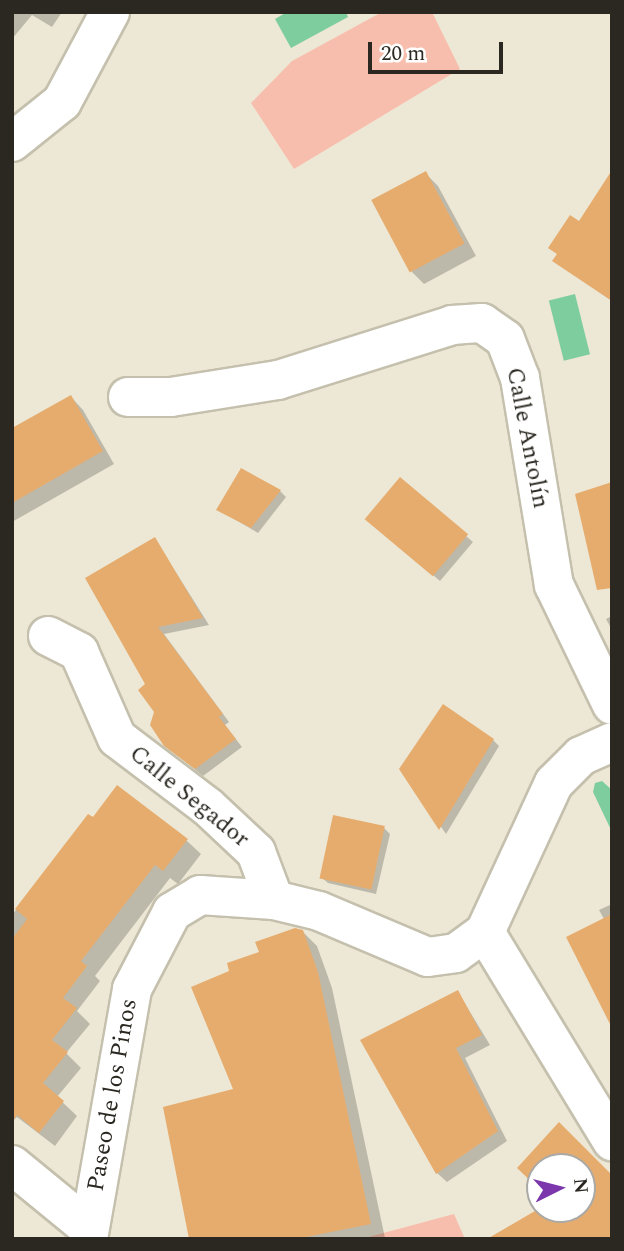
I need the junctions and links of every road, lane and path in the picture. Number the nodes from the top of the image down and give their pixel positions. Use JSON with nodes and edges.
{"nodes":[{"id":1,"x":100,"y":23,"type":"edge"},
{"id":2,"x":12,"y":142,"type":"edge"},
{"id":3,"x":128,"y":397,"type":"dead end"},
{"id":4,"x":48,"y":636,"type":"dead end"},
{"id":5,"x":612,"y":705,"type":"edge"},
{"id":6,"x":612,"y":742,"type":"edge"},
{"id":7,"x":274,"y":900,"type":"junction"},
{"id":8,"x":485,"y":932,"type":"junction"},
{"id":9,"x":612,"y":1141,"type":"edge"},
{"id":10,"x":12,"y":1165,"type":"edge"},
{"id":11,"x":88,"y":1233,"type":"edge"}],
"edges":[{"from":1,"to":2,"type":"street"},
{"from":3,"to":5,"type":"street","name":"Calle Antolín"},
{"from":4,"to":7,"type":"street","name":"Calle Segador"},
{"from":6,"to":8,"type":"street","name":"Paseo de los Pinos"},
{"from":7,"to":8,"type":"street","name":"Paseo de los Pinos"},
{"from":7,"to":11,"type":"street","name":"Paseo de los Pinos"},
{"from":8,"to":9,"type":"street"},
{"from":10,"to":11,"type":"street"}]}
